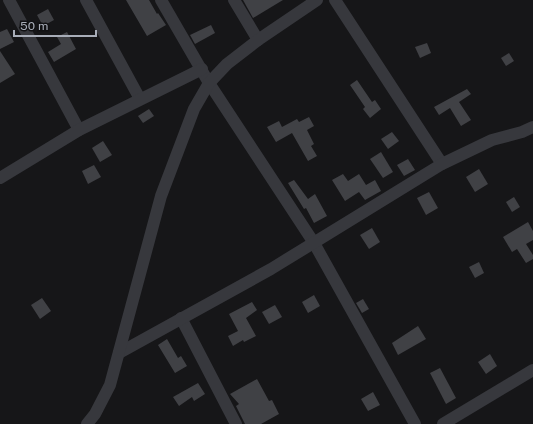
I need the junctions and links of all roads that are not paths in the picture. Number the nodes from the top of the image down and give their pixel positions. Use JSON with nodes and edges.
{"nodes":[{"id":1,"x":9,"y":0,"type":"edge"},
{"id":2,"x":86,"y":0,"type":"edge"},
{"id":3,"x":161,"y":0,"type":"edge"},
{"id":4,"x":234,"y":0,"type":"edge"},
{"id":5,"x":317,"y":0,"type":"edge"},
{"id":6,"x":335,"y":0,"type":"edge"},
{"id":7,"x":258,"y":40,"type":"junction"},
{"id":8,"x":202,"y":69,"type":"junction"},
{"id":9,"x":209,"y":83,"type":"junction"},
{"id":10,"x":140,"y":99,"type":"junction"},
{"id":11,"x":533,"y":127,"type":"edge"},
{"id":12,"x":79,"y":130,"type":"junction"},
{"id":13,"x":442,"y":164,"type":"junction"},
{"id":14,"x":0,"y":178,"type":"edge"},
{"id":15,"x":314,"y":243,"type":"junction"},
{"id":16,"x":181,"y":318,"type":"junction"},
{"id":17,"x":119,"y":352,"type":"junction"},
{"id":18,"x":533,"y":370,"type":"edge"},
{"id":19,"x":87,"y":424,"type":"edge"},
{"id":20,"x":236,"y":424,"type":"edge"},
{"id":21,"x":415,"y":424,"type":"edge"},
{"id":22,"x":443,"y":424,"type":"edge"}],
"edges":[{"from":1,"to":12,"type":"street"},
{"from":2,"to":10,"type":"street"},
{"from":3,"to":8,"type":"street"},
{"from":4,"to":7,"type":"street"},
{"from":5,"to":7,"type":"street"},
{"from":6,"to":13,"type":"street"},
{"from":7,"to":9,"type":"street"},
{"from":8,"to":9,"type":"street"},
{"from":8,"to":10,"type":"street"},
{"from":9,"to":15,"type":"street"},
{"from":9,"to":17,"type":"street"},
{"from":10,"to":12,"type":"street"},
{"from":11,"to":13,"type":"street"},
{"from":12,"to":14,"type":"street"},
{"from":13,"to":15,"type":"street"},
{"from":15,"to":16,"type":"street"},
{"from":15,"to":21,"type":"street"},
{"from":16,"to":17,"type":"street"},
{"from":16,"to":20,"type":"street"},
{"from":17,"to":19,"type":"street"},
{"from":18,"to":22,"type":"street"}]}
